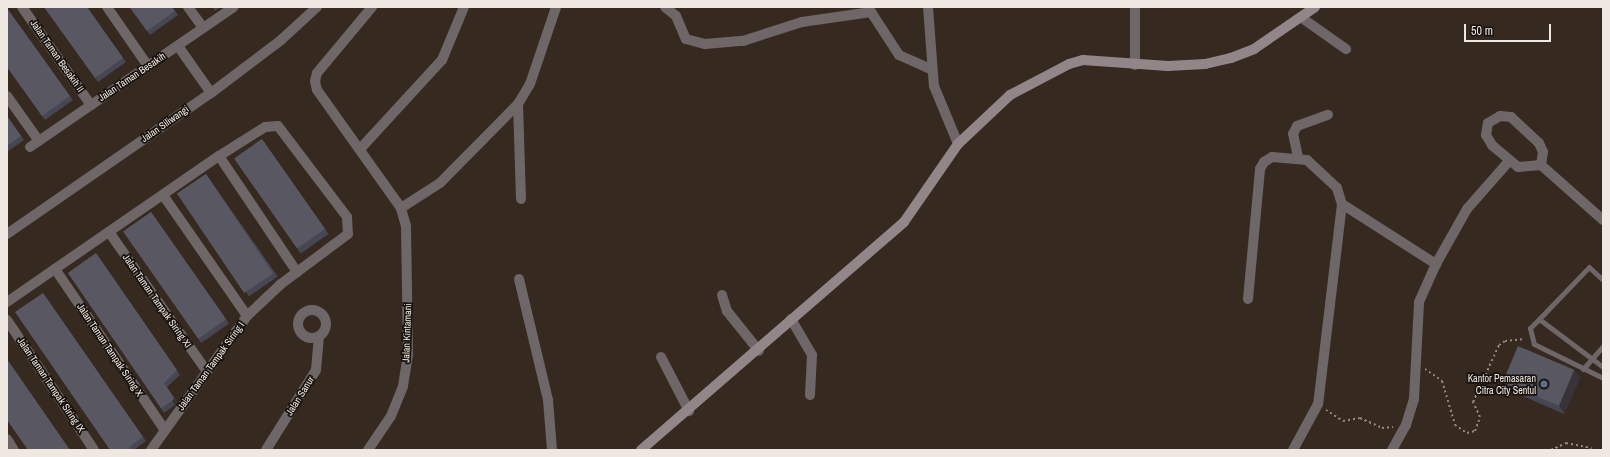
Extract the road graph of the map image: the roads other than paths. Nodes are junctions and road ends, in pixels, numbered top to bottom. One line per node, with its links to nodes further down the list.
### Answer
1 (22, 7): 23 (street, Jalan Taman Besakih II)
2 (107, 7): 18 (street)
3 (188, 7): 14 (street)
4 (234, 7): 14 (street, Jalan Taman Besakih)
5 (317, 7): 20 (street, Jalan Siliwangi)
6 (372, 7): 28 (street)
7 (464, 7): 28 (street)
8 (556, 7): 22 (street)
9 (665, 7): 19 (street)
10 (928, 7): 19 (street)
11 (1135, 7): 17 (street)
12 (1315, 7): 13 (street)
13 (1302, 18): 16 (street); 17 (street)
14 (203, 28): 15 (street, Jalan Taman Besakih)
15 (178, 46): 18 (street, Jalan Taman Besakih); 20 (street)
16 (1346, 49)
17 (1135, 65): 26 (street)
18 (148, 66): 23 (street, Jalan Taman Besakih)
19 (932, 70): 26 (street)
20 (211, 93): 39 (street, Jalan Siliwangi)
21 (7, 96): 25 (street)
22 (518, 104): 34 (street); 36 (street)
23 (91, 105): 25 (street, Jalan Taman Besakih)
24 (1328, 115): 30 (street)
25 (38, 141): 27 (street, Jalan Taman Besakih)
26 (958, 144): 49 (street)
27 (30, 147)
28 (361, 148): 36 (street)
29 (219, 156): 33 (street); 42 (street); 42 (street, Jalan Taman Tampak Siring I)
30 (1298, 157): 35 (street); 46 (street)
31 (1510, 160): 32 (street); 32 (street); 40 (street)
32 (1541, 165): 37 (street)
33 (163, 195): 38 (street); 48 (street)
34 (521, 199)
35 (1342, 204): 40 (street); 72 (street)
36 (401, 208): 69 (street, Jalan Kintamani)
37 (1603, 220)
38 (109, 232): 41 (street); 59 (street, Jalan Taman Tampak Siring XI)
39 (7, 234)
40 (1436, 264): 73 (street)
41 (54, 269): 47 (street); 63 (street, Jalan Taman Tampak Siring X)
42 (297, 272): 48 (street, Jalan Taman Tampak Siring I)
43 (519, 279): 70 (street)
44 (1603, 280): 50 (lane)
45 (722, 295): 54 (street)
46 (1248, 299)
47 (7, 302)
48 (247, 316): 59 (street, Jalan Taman Tampak Siring I)
49 (791, 319): 54 (street); 61 (street)
50 (1539, 319): 56 (lane); 58 (lane)
51 (7, 320): 66 (street, Jalan Taman Tampak Siring IX)
52 (319, 337): 68 (street, Jalan Sanur)
53 (1603, 346): 56 (lane)
54 (759, 351): 62 (street)
55 (660, 357): 62 (street)
56 (1590, 361): 57 (lane); 58 (lane)
57 (1603, 367)
58 (1583, 368): 60 (lane)
59 (206, 370): 63 (street, Jalan Taman Tampak Siring I)
60 (1603, 378)
61 (810, 396)
62 (689, 411): 71 (street)
63 (165, 430): 67 (street, Jalan Taman Tampak Siring I)
64 (7, 439): 65 (street)
65 (14, 450)
66 (94, 450)
67 (151, 450)
68 (266, 450)
69 (368, 450)
70 (552, 450)
71 (641, 450)
72 (1293, 450)
73 (1392, 450)

